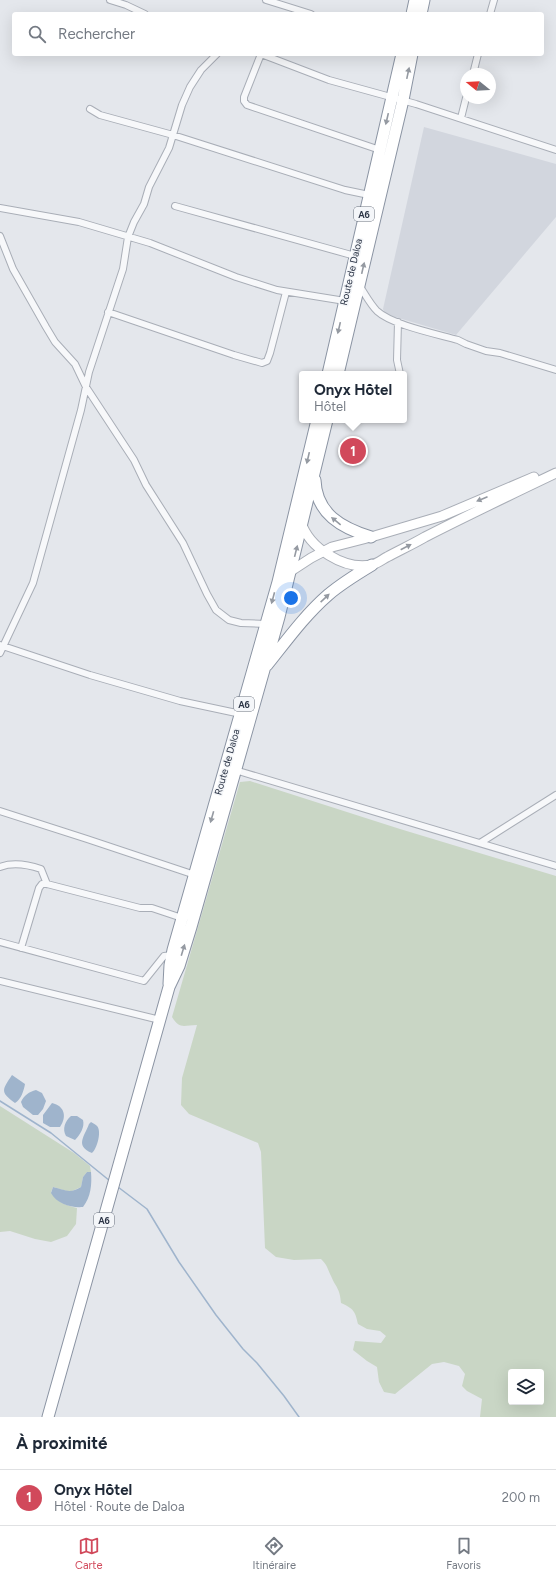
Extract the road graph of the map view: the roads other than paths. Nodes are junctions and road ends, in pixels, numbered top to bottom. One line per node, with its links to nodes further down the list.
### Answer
1 (110, 0): 6 (street)
2 (266, 0): 7 (street)
3 (415, 0): 8 (highway)
4 (424, 0): 9 (highway)
5 (494, 0): 10 (street)
6 (141, 12)
7 (305, 12)
8 (412, 12)
9 (421, 12)
10 (491, 12)
11 (215, 56): 22 (street)
12 (260, 56): 23 (street)
13 (266, 56): 18 (street)
14 (402, 56): 18 (highway, Route de Daloa / A6)
15 (411, 56): 18 (highway, Route de Daloa / A6, one-way to 15)
16 (478, 56): 17 (street)
17 (474, 68)
18 (397, 99): 21 (street); 23 (highway, Route de Daloa / A6, one-way to 23); 31 (highway, Route de Daloa / A6, one-way to 18)
19 (464, 104): 21 (street)
20 (90, 110): 22 (street)
21 (461, 118): 24 (street)
22 (173, 134): 25 (street); 29 (street)
23 (380, 150): 25 (highway, Route de Daloa / A6)
24 (556, 150)
25 (369, 195): 30 (highway, Route de Daloa / A6)
26 (175, 206): 30 (street)
27 (0, 208): 29 (street)
28 (0, 236): 40 (street)
29 (128, 237): 32 (street); 34 (street)
30 (355, 256): 33 (highway, Route de Daloa / A6)
31 (359, 286): 35 (street); 38 (highway, Route de Daloa / A6)
32 (286, 292): 33 (street); 34 (street)
33 (345, 301): 37 (highway, Route de Daloa / A6, one-way to 37)
34 (108, 312): 40 (street)
35 (398, 322): 36 (street); 39 (street)
36 (556, 370)
37 (329, 371)
38 (339, 371)
39 (399, 371)
40 (86, 387): 53 (street); 54 (street)
41 (316, 423): 46 (highway, Route de Daloa / A6, one-way to 46)
42 (326, 423): 44 (highway, A6)
43 (556, 467): 48 (main road, one-way to 48)
44 (315, 472): 47 (highway, A6); 48 (highway, one-way to 44)
45 (556, 473): 50 (main road, one-way to 45)
46 (297, 505): 47 (main road); 52 (highway, Route de Daloa / A6)
47 (302, 525): 49 (main road); 51 (highway, A6, one-way to 47)
48 (371, 537): 49 (main road)
49 (323, 551): 50 (main road); 51 (main road)
50 (372, 565): 56 (highway, one-way to 50)
51 (291, 571): 52 (main road); 56 (highway, A6)
52 (278, 582): 53 (highway, Route de Daloa / A6, one-way to 53)
53 (266, 624): 57 (highway, Route de Daloa / A6)
54 (1, 645): 55 (street); 57 (street)
55 (0, 653)
56 (263, 670): 58 (highway, A6)
57 (241, 714): 64 (highway, Route de Daloa / A6, one-way to 64)
58 (235, 770): 61 (street); 71 (highway, A6, one-way to 58)
59 (556, 795): 61 (street)
60 (0, 812): 64 (street)
61 (480, 843): 62 (street)
62 (556, 866)
63 (0, 867): 65 (street)
64 (195, 875): 66 (highway, Route de Daloa / A6)
65 (47, 884): 66 (street); 68 (street)
66 (182, 918): 69 (highway, Route de Daloa / A6)
67 (0, 942): 68 (street)
68 (21, 948): 69 (street)
69 (172, 955): 71 (highway, Route de Daloa / A6)
70 (0, 981): 72 (street)
71 (169, 987): 72 (highway, A6)
72 (160, 1020): 73 (highway, A6)
73 (48, 1417)

